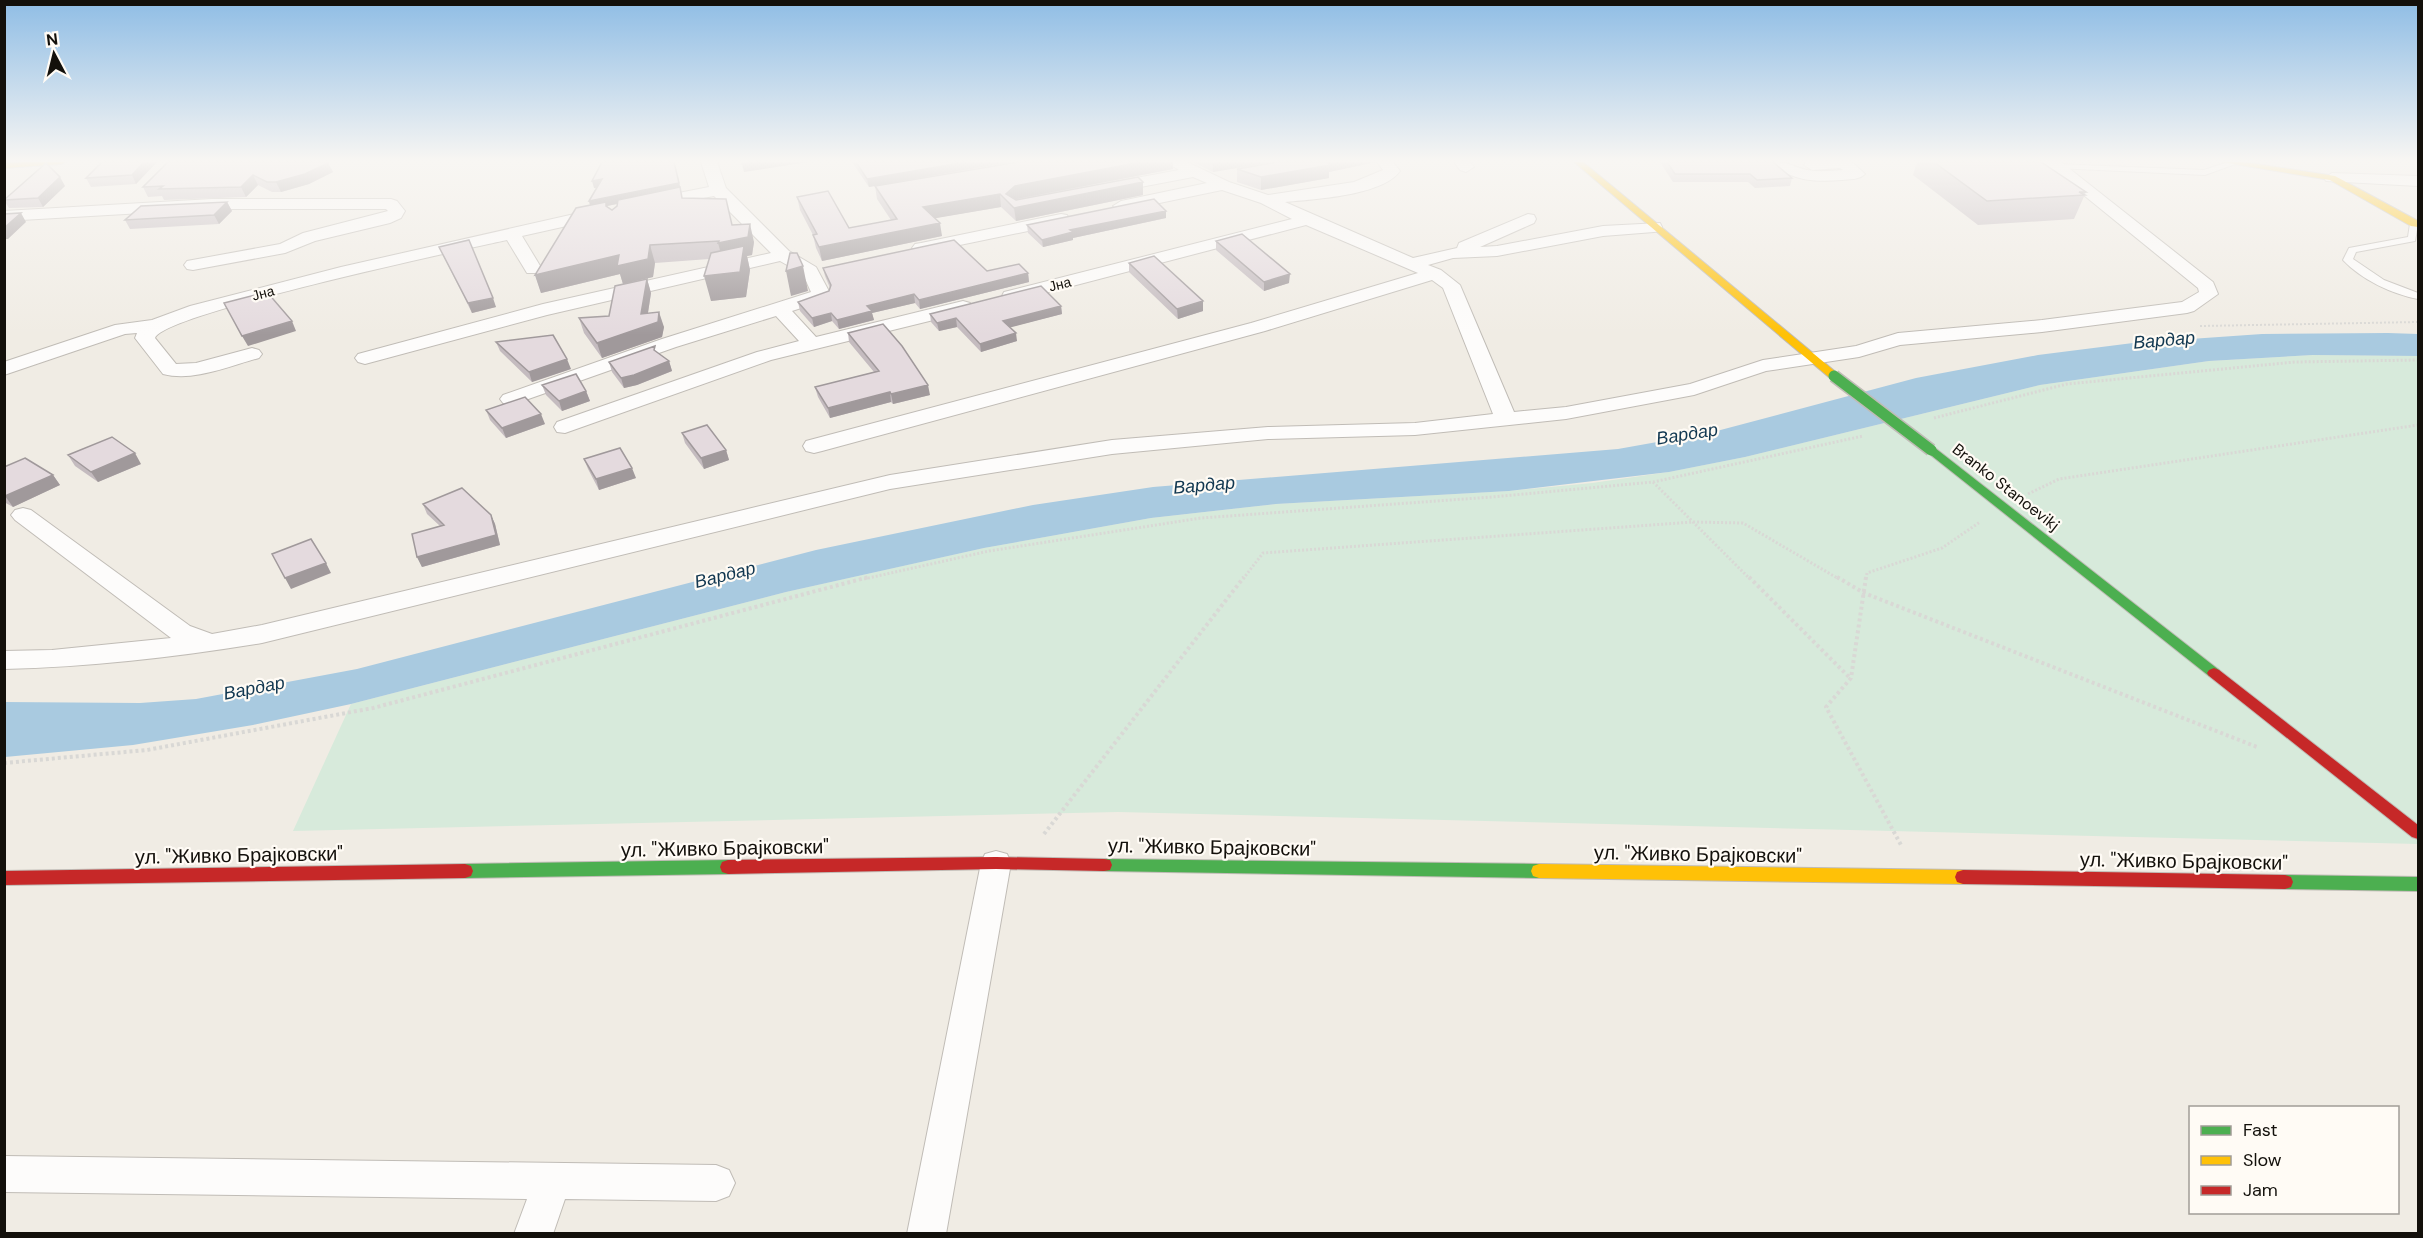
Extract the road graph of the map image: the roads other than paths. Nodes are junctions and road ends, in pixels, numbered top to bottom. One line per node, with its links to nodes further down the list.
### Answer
1 (381, 220): 17 (street)
2 (570, 220): 11 (street, Јна)
3 (748, 220): 15 (street)
4 (1056, 220): 13 (street)
5 (1307, 220): 16 (street); 25 (street, Јна)
6 (1526, 220): 14 (street)
7 (1646, 220): 10 (street, Branko Stanoevikj)
8 (2123, 220): 28 (street)
9 (2416, 224): 12 (lane)
10 (1654, 227): 14 (street); 28 (street, Branko Stanoevikj)
11 (511, 233): 19 (street); 24 (street, Јна)
12 (2415, 241): 22 (lane)
13 (902, 252)
14 (1453, 253): 16 (street)
15 (783, 255): 20 (street); 27 (street)
16 (1411, 264): 21 (street)
17 (193, 266)
18 (832, 266): 20 (street)
19 (533, 270)
20 (810, 271): 23 (street)
21 (1435, 274): 31 (street); 33 (street)
22 (2418, 296)
23 (780, 309): 25 (street); 30 (street)
24 (155, 325): 26 (street); 29 (street, Јна)
25 (812, 344): 32 (street, Јна)
26 (252, 354)
27 (365, 358)
28 (1811, 358): 31 (street); 37 (street, Branko Stanoevikj, bridge)
29 (4, 369)
30 (510, 399)
31 (1506, 419): 35 (street)
32 (565, 427)
33 (814, 446)
34 (23, 515): 35 (street)
35 (210, 643): 36 (street)
36 (4, 660)
37 (2418, 833)
38 (1008, 863): 39 (street, ул. "Живко Брајковски"); 40 (street, ул. "Живко Брајковски"); 45 (street)
39 (4, 878)
40 (2418, 884)
41 (4, 1174): 42 (street)
42 (553, 1181): 43 (street); 44 (street)
43 (716, 1184)
44 (532, 1233)
45 (926, 1233)

